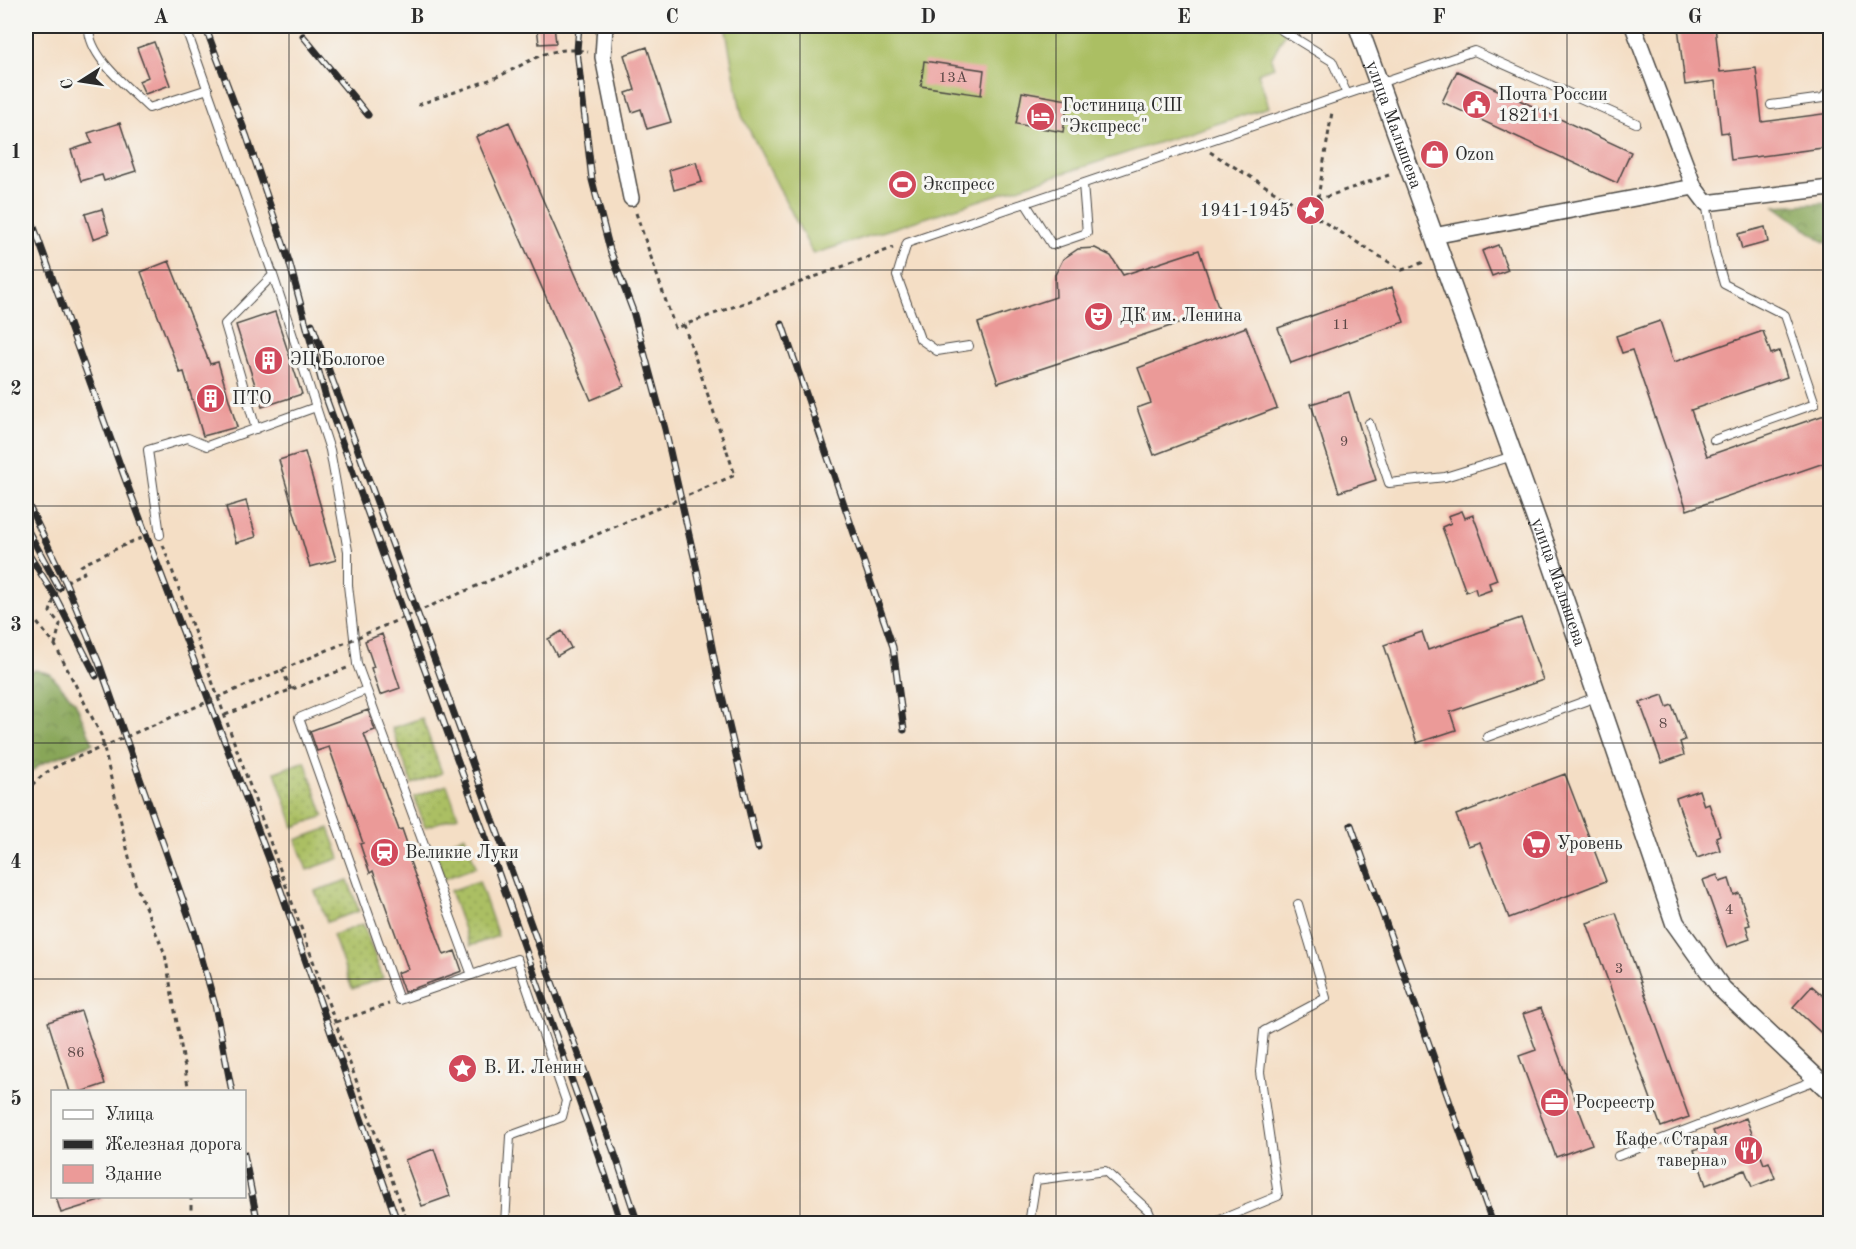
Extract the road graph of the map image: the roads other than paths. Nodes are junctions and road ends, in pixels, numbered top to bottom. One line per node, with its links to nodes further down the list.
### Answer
1 (89, 26): 8 (lane)
2 (185, 26): 8 (lane)
3 (605, 26): 16 (street)
4 (1275, 26): 10 (lane)
5 (1358, 26): 7 (street, улица Малышева)
6 (1633, 26): 14 (street)
7 (1378, 84): 10 (lane); 12 (lane); 19 (street, улица Малышева)
8 (208, 89): 20 (lane)
9 (1830, 89): 11 (lane)
10 (1347, 94): 13 (lane)
11 (1771, 105)
12 (1636, 123)
13 (1083, 184): 18 (lane); 18 (lane)
14 (1694, 187): 17 (street); 19 (street)
15 (1830, 188): 17 (street)
16 (631, 198)
17 (1706, 203): 25 (lane)
18 (1026, 204): 21 (lane)
19 (1433, 236): 26 (street, улица Малышева)
20 (273, 275): 22 (lane); 24 (lane)
21 (969, 346)
22 (316, 407): 24 (lane); 28 (lane)
23 (1369, 423): 26 (lane)
24 (256, 429): 27 (lane)
25 (1714, 440)
26 (1513, 456): 29 (street, улица Малышева)
27 (160, 535)
28 (366, 690): 32 (lane); 32 (lane)
29 (1598, 696): 30 (lane); 33 (street, улица Малышева)
30 (1487, 737)
31 (1298, 904): 38 (lane)
32 (472, 975): 35 (lane)
33 (1824, 1085): 34 (lane)
34 (1618, 1156)
35 (505, 1224)
36 (1029, 1224): 37 (lane)
37 (1154, 1224)
38 (1210, 1224)

